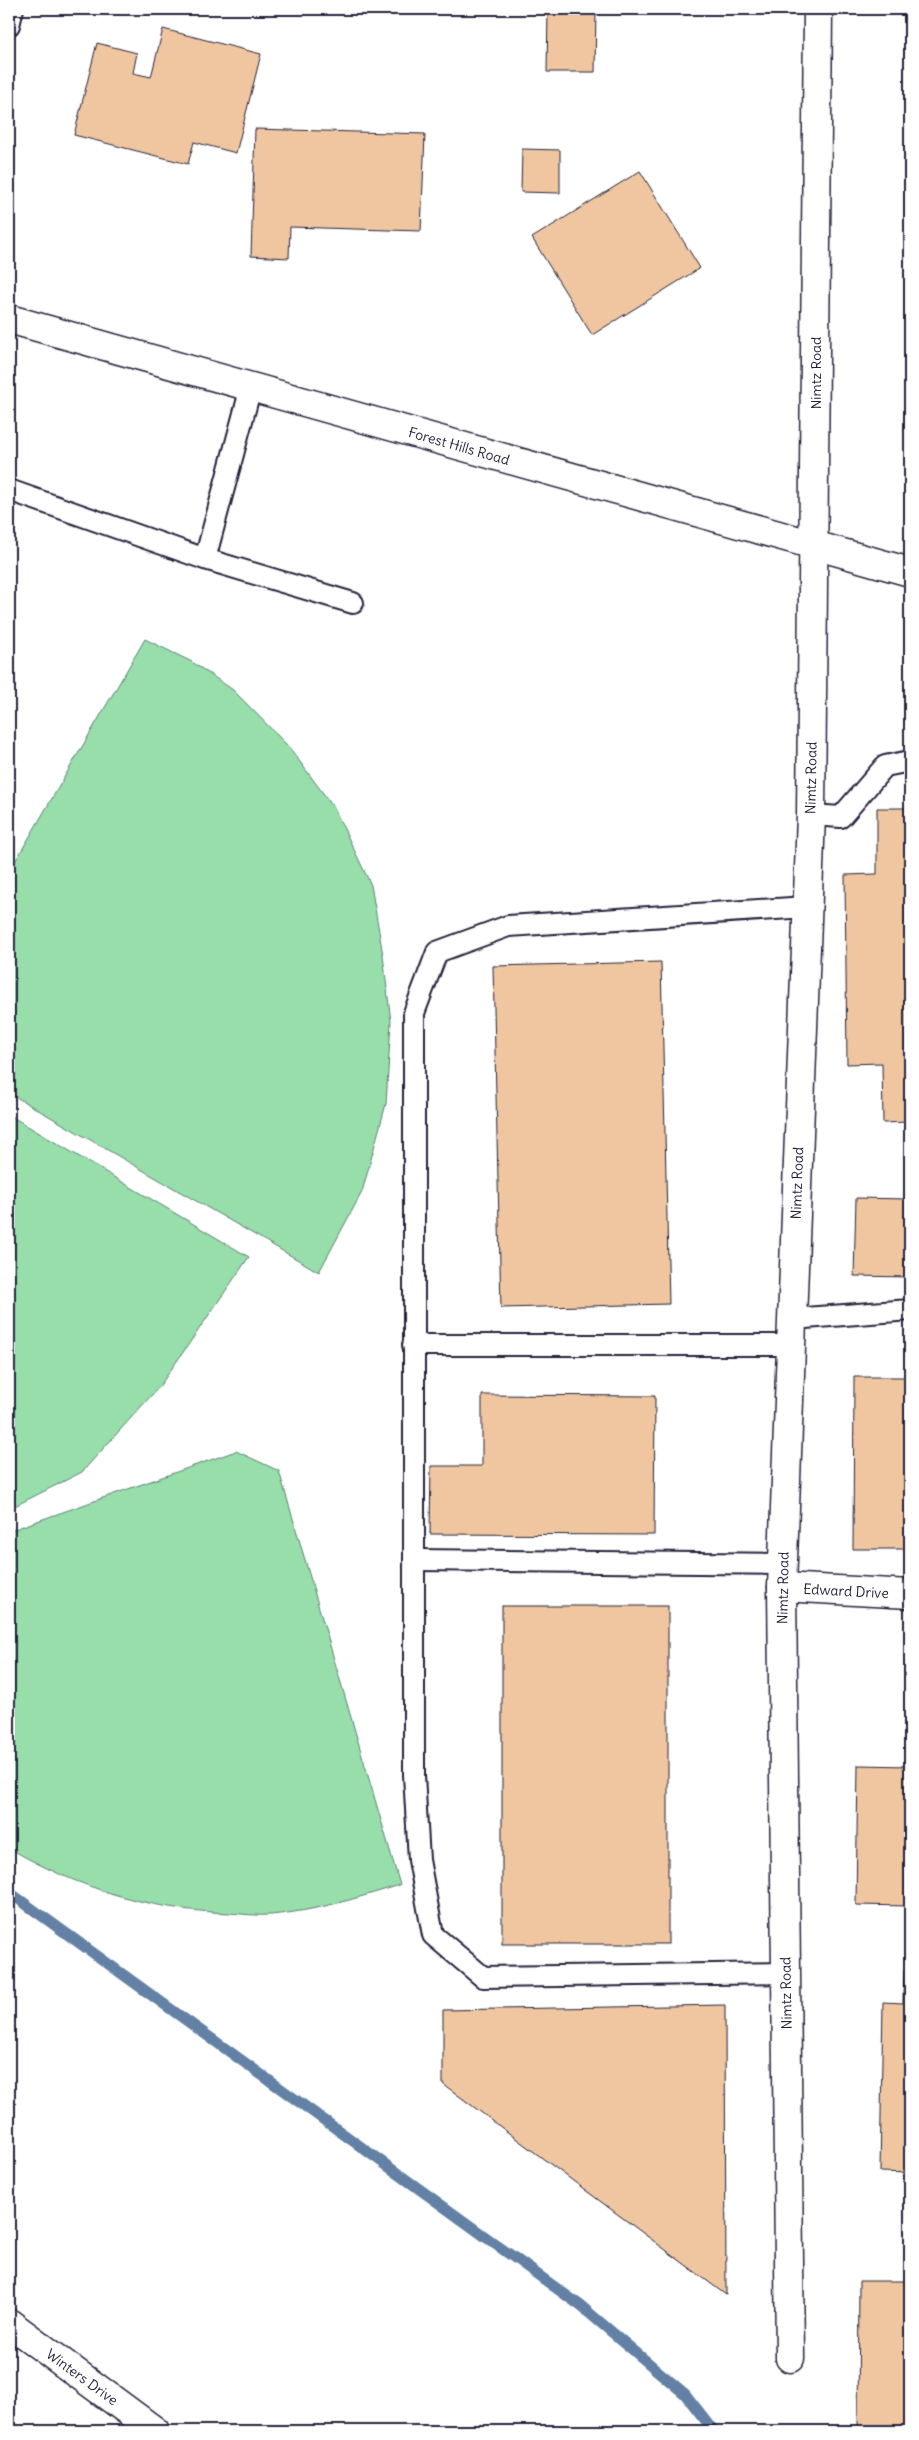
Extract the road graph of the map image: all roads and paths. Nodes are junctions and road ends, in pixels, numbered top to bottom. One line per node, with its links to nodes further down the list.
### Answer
1 (13, 9): 3 (lane)
2 (818, 9): 7 (street, Nimtz Road)
3 (9, 25)
4 (9, 318): 5 (street, Forest Hills Road)
5 (251, 387): 7 (street, Forest Hills Road); 8 (lane)
6 (10, 497): 8 (lane)
7 (814, 546): 9 (street, Forest Hills Road); 12 (street, Nimtz Road)
8 (205, 559): 10 (lane)
9 (910, 572)
10 (353, 603)
11 (910, 761): 12 (lane)
12 (811, 815): 13 (street, Nimtz Road)
13 (808, 907): 15 (street, Nimtz Road); 16 (lane)
14 (910, 1310): 15 (lane)
15 (791, 1332): 16 (lane); 18 (street, Nimtz Road)
16 (413, 1345): 17 (lane)
17 (414, 1560): 18 (lane); 20 (lane)
18 (783, 1575): 19 (street, Edward Drive); 20 (street, Nimtz Road)
19 (910, 1594)
20 (786, 1973): 22 (street, Nimtz Road)
21 (9, 2323): 23 (street, Winters Drive)
22 (790, 2358)
23 (155, 2431)

